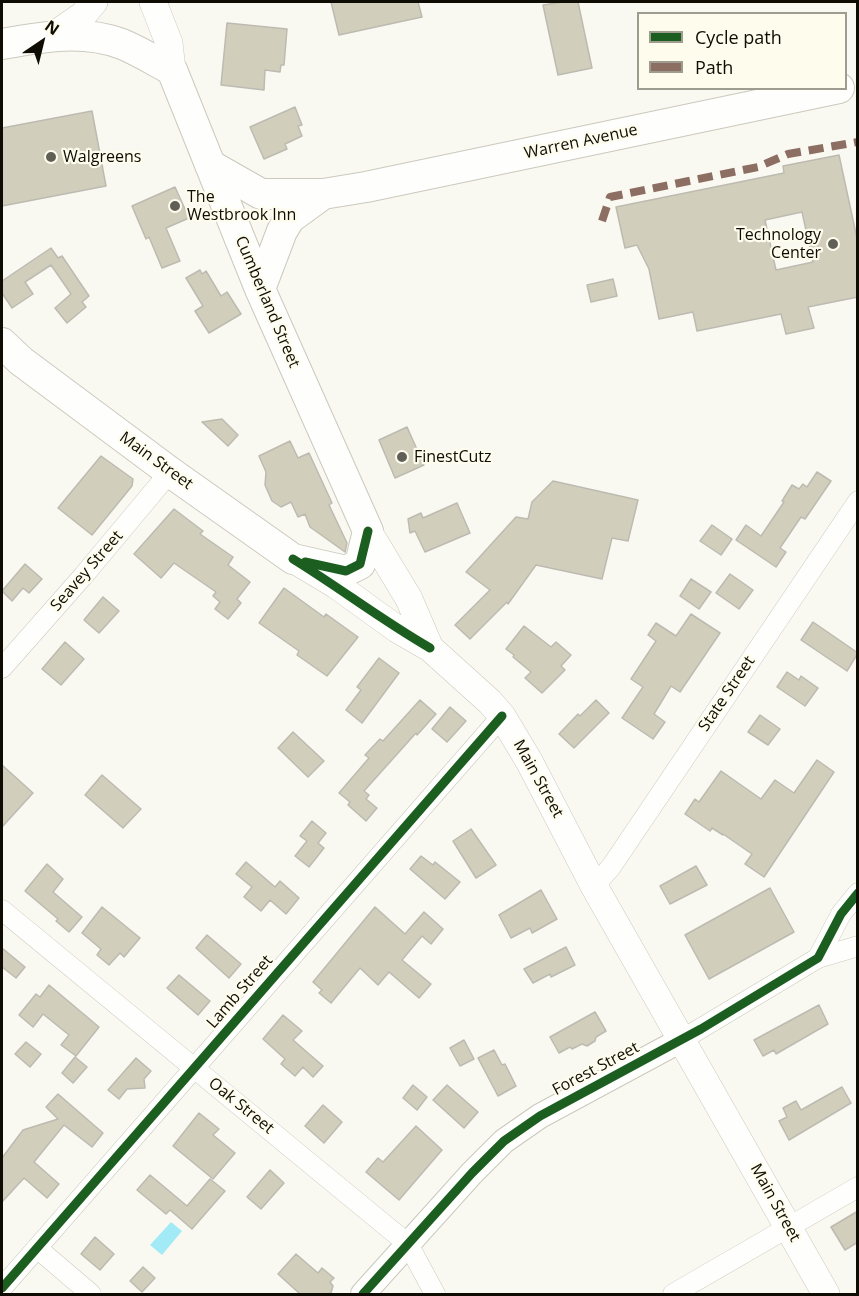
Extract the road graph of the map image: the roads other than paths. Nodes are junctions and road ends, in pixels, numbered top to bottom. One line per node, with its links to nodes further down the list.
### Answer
1 (94, 2): 3 (main road)
2 (153, 2): 5 (main road, Cumberland Street)
3 (54, 35): 4 (main road); 5 (main road)
4 (2, 44)
5 (172, 70): 7 (main road, Cumberland Street)
6 (829, 90): 8 (main road, Warren Avenue)
7 (210, 165): 8 (main road, Warren Avenue); 9 (main road, Cumberland Street)
8 (323, 194): 9 (main road, Warren Avenue)
9 (260, 289): 13 (main road, Cumberland Street)
10 (2, 343): 11 (main road, Main Street)
11 (170, 472): 14 (main road, Main Street); 16 (street, Seavey Street)
12 (858, 501): 18 (street, State Street)
13 (368, 531): 14 (main road); 15 (main road, Cumberland Street)
14 (293, 559): 15 (main road, Main Street)
15 (430, 648): 17 (main road, Main Street)
16 (2, 668)
17 (502, 717): 18 (main road, Main Street); 24 (street, Lamb Street)
18 (594, 886): 23 (main road, Main Street)
19 (858, 893): 22 (street)
20 (2, 910): 24 (street, Oak Street)
21 (858, 945): 22 (street, Forest Street)
22 (818, 958): 23 (street, Forest Street)
23 (683, 1039): 26 (main road, Main Street); 27 (street, Forest Street)
24 (194, 1068): 27 (street, Oak Street); 28 (street, Lamb Street)
25 (858, 1187): 26 (street)
26 (789, 1228): 33 (street); 34 (main road, Main Street)
27 (408, 1244): 31 (street, Forest Street); 32 (street, Oak Street)
28 (37, 1248): 29 (street, Lamb Street); 30 (street)
29 (2, 1288)
30 (91, 1294)
31 (363, 1294)
32 (435, 1294)
33 (673, 1294)
34 (826, 1294)

